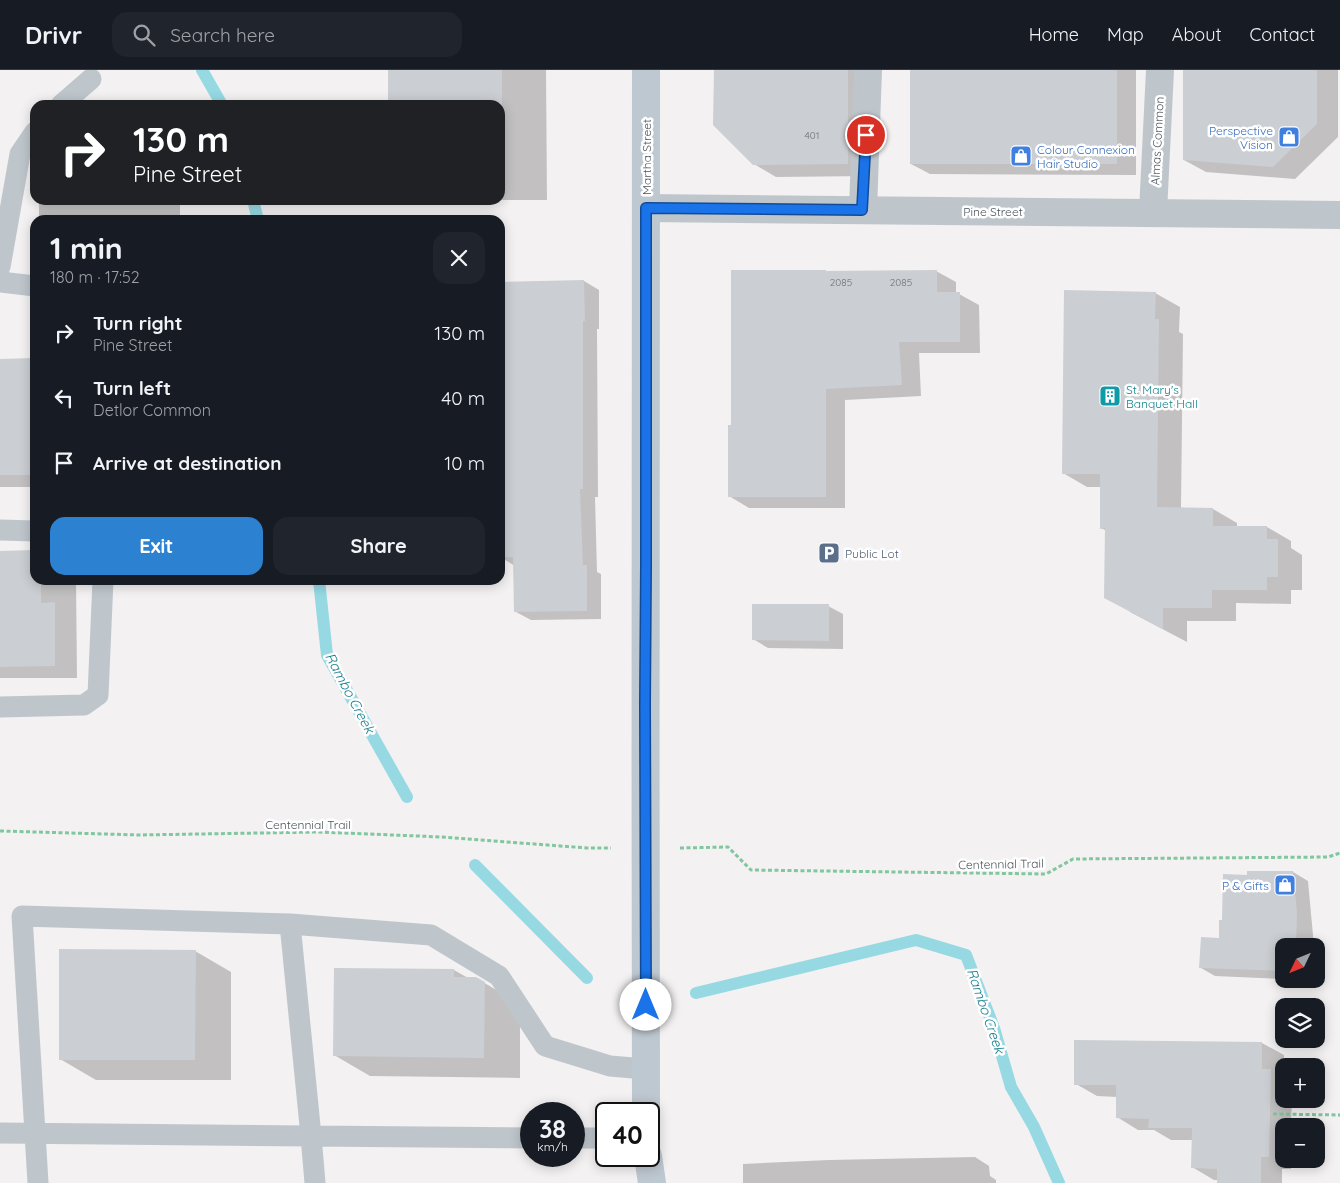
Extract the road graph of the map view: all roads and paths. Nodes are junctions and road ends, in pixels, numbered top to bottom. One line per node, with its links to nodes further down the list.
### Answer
1 (646, 70): 7 (street, Martha Street)
2 (868, 70): 8 (street)
3 (1160, 70): 9 (street, Almas Common)
4 (91, 79): 5 (lane)
5 (67, 100)
6 (30, 139): 11 (lane)
7 (646, 208): 8 (street, Pine Street); 23 (street, Martha Street)
8 (862, 210): 9 (street, Pine Street)
9 (1153, 212): 10 (street, Pine Street)
10 (1340, 215)
11 (0, 267)
12 (0, 282): 13 (lane)
13 (30, 285)
14 (0, 530): 15 (lane)
15 (30, 530)
16 (103, 585): 17 (lane)
17 (0, 707)
18 (0, 831): 19 (path, Centennial Trail)
19 (615, 848)
20 (676, 848): 21 (path, Centennial Trail)
21 (1340, 853)
22 (290, 924): 23 (lane); 28 (lane); 29 (lane)
23 (646, 1069): 24 (street, Martha Street)
24 (646, 1102)
25 (1273, 1114): 26 (path)
26 (1340, 1115)
27 (0, 1133): 28 (lane)
28 (35, 1133): 29 (lane); 33 (lane)
29 (311, 1136): 30 (lane); 34 (lane)
30 (520, 1138)
31 (643, 1167): 35 (street)
32 (650, 1167): 36 (street)
33 (38, 1183)
34 (315, 1183)
35 (641, 1183)
36 (652, 1183)

